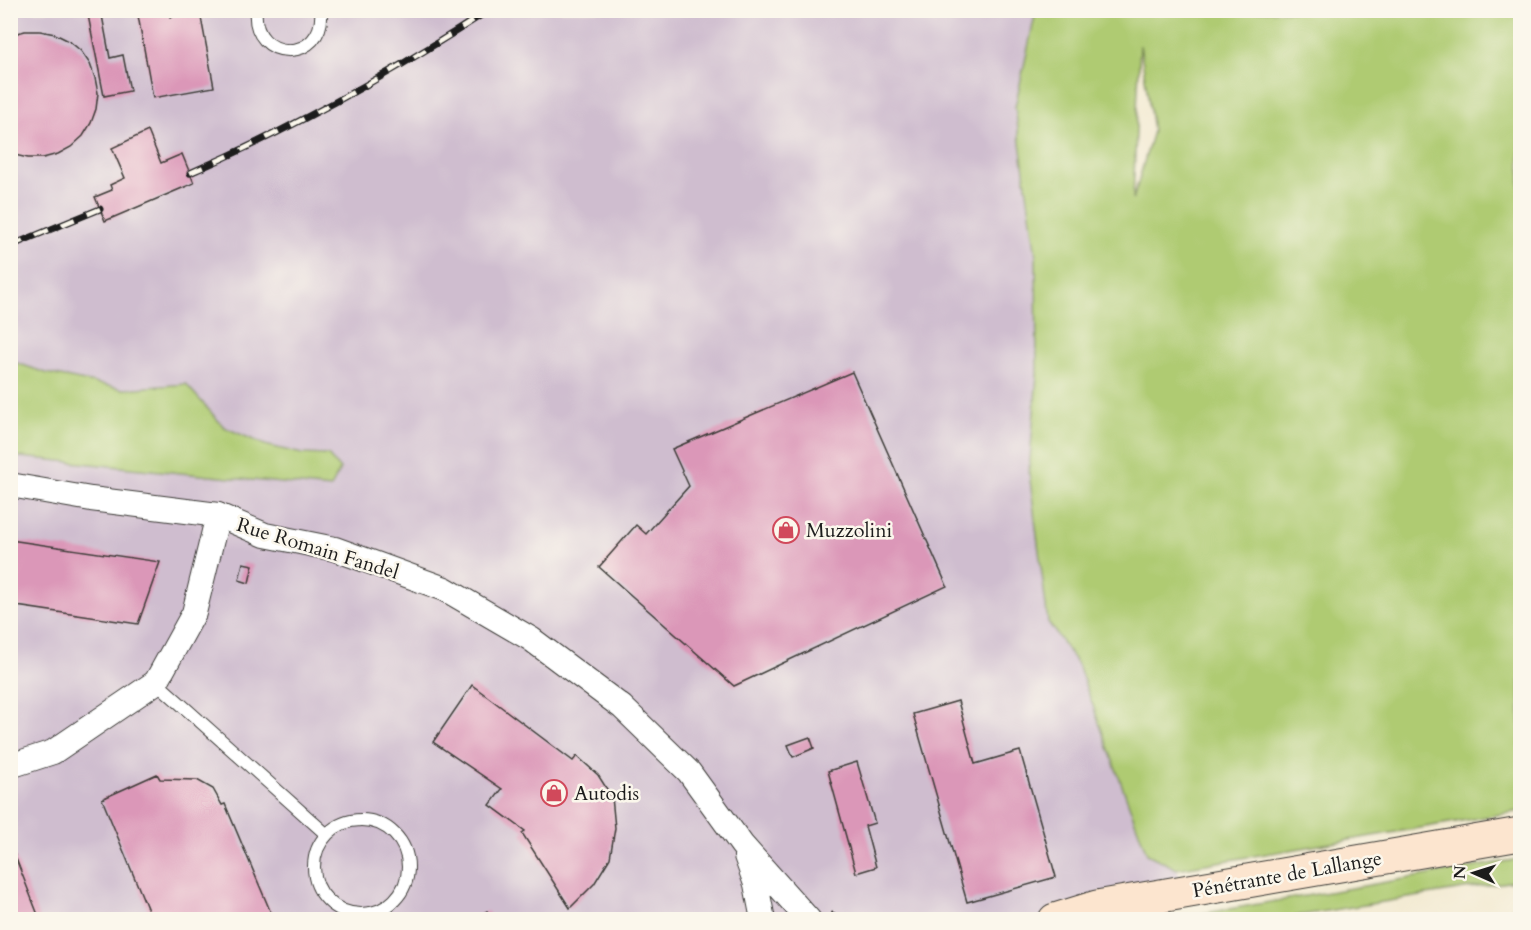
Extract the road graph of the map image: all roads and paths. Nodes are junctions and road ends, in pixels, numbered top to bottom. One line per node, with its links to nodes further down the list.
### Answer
1 (256, 10): 2 (lane)
2 (321, 10)
3 (10, 485): 4 (street, Rue Romain Fandel)
4 (218, 515): 5 (street); 9 (street, Rue Romain Fandel)
5 (156, 682): 6 (street); 7 (lane)
6 (10, 766)
7 (326, 834): 7 (lane)
8 (1521, 834): 13 (main road, Pénétrante de Lallange)
9 (742, 845): 10 (street, Rue Romain Fandel); 11 (street, Rue Romain Fandel)
10 (819, 915): 12 (path)
11 (763, 920)
12 (844, 920)
13 (1055, 920)

